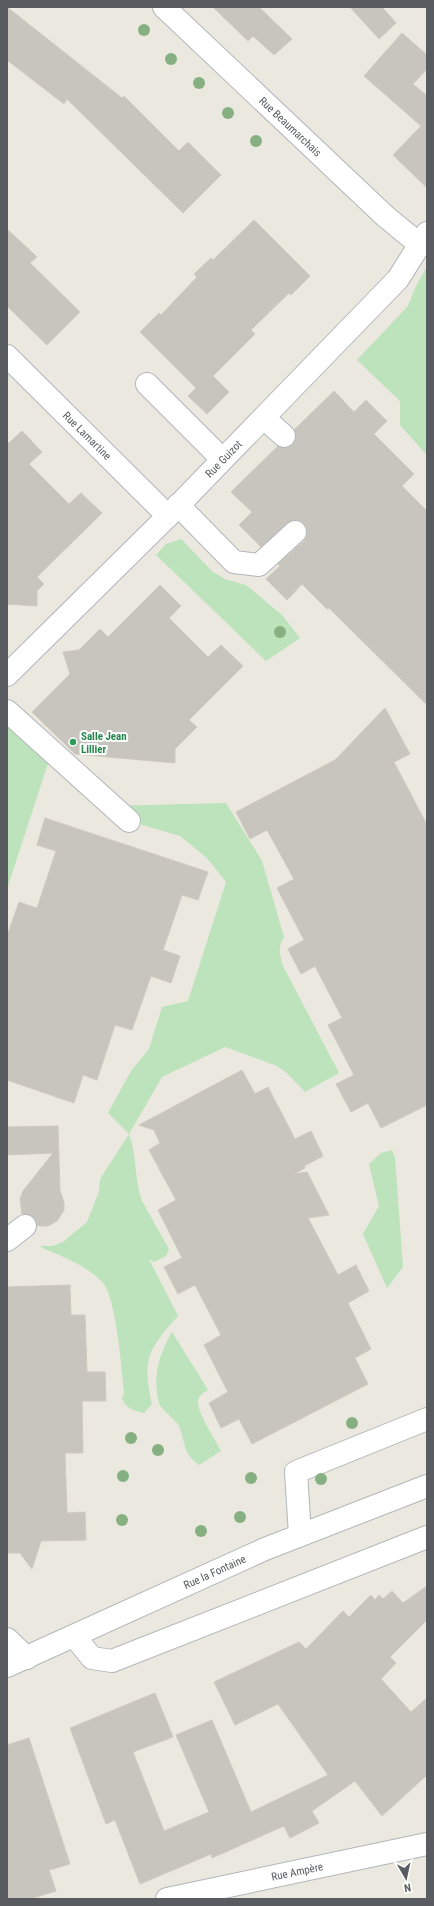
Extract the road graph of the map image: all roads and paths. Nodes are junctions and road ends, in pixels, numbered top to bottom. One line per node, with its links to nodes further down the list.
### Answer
1 (164, 7): 2 (street, Rue Beaumarchais)
2 (423, 239): 5 (street, Rue Guizot)
3 (7, 356): 8 (street, Rue Lamartine)
4 (147, 384): 7 (street)
5 (264, 418): 6 (street); 7 (street, Rue Guizot)
6 (284, 436)
7 (222, 460): 8 (street, Rue Guizot)
8 (173, 510): 9 (street, Rue Lamartine); 10 (street, Rue Guizot)
9 (295, 532)
10 (7, 675)
11 (7, 711): 12 (street)
12 (129, 821)
13 (25, 1226): 14 (street)
14 (7, 1240)
15 (427, 1419): 17 (street)
16 (427, 1486): 17 (street, Rue la Fontaine)
17 (300, 1535): 19 (street, Rue la Fontaine)
18 (427, 1537): 19 (street)
19 (75, 1637): 21 (street, Rue la Fontaine)
20 (7, 1639): 21 (street)
21 (17, 1662)
22 (427, 1844): 23 (street, Rue Ampère)
23 (167, 1899)

